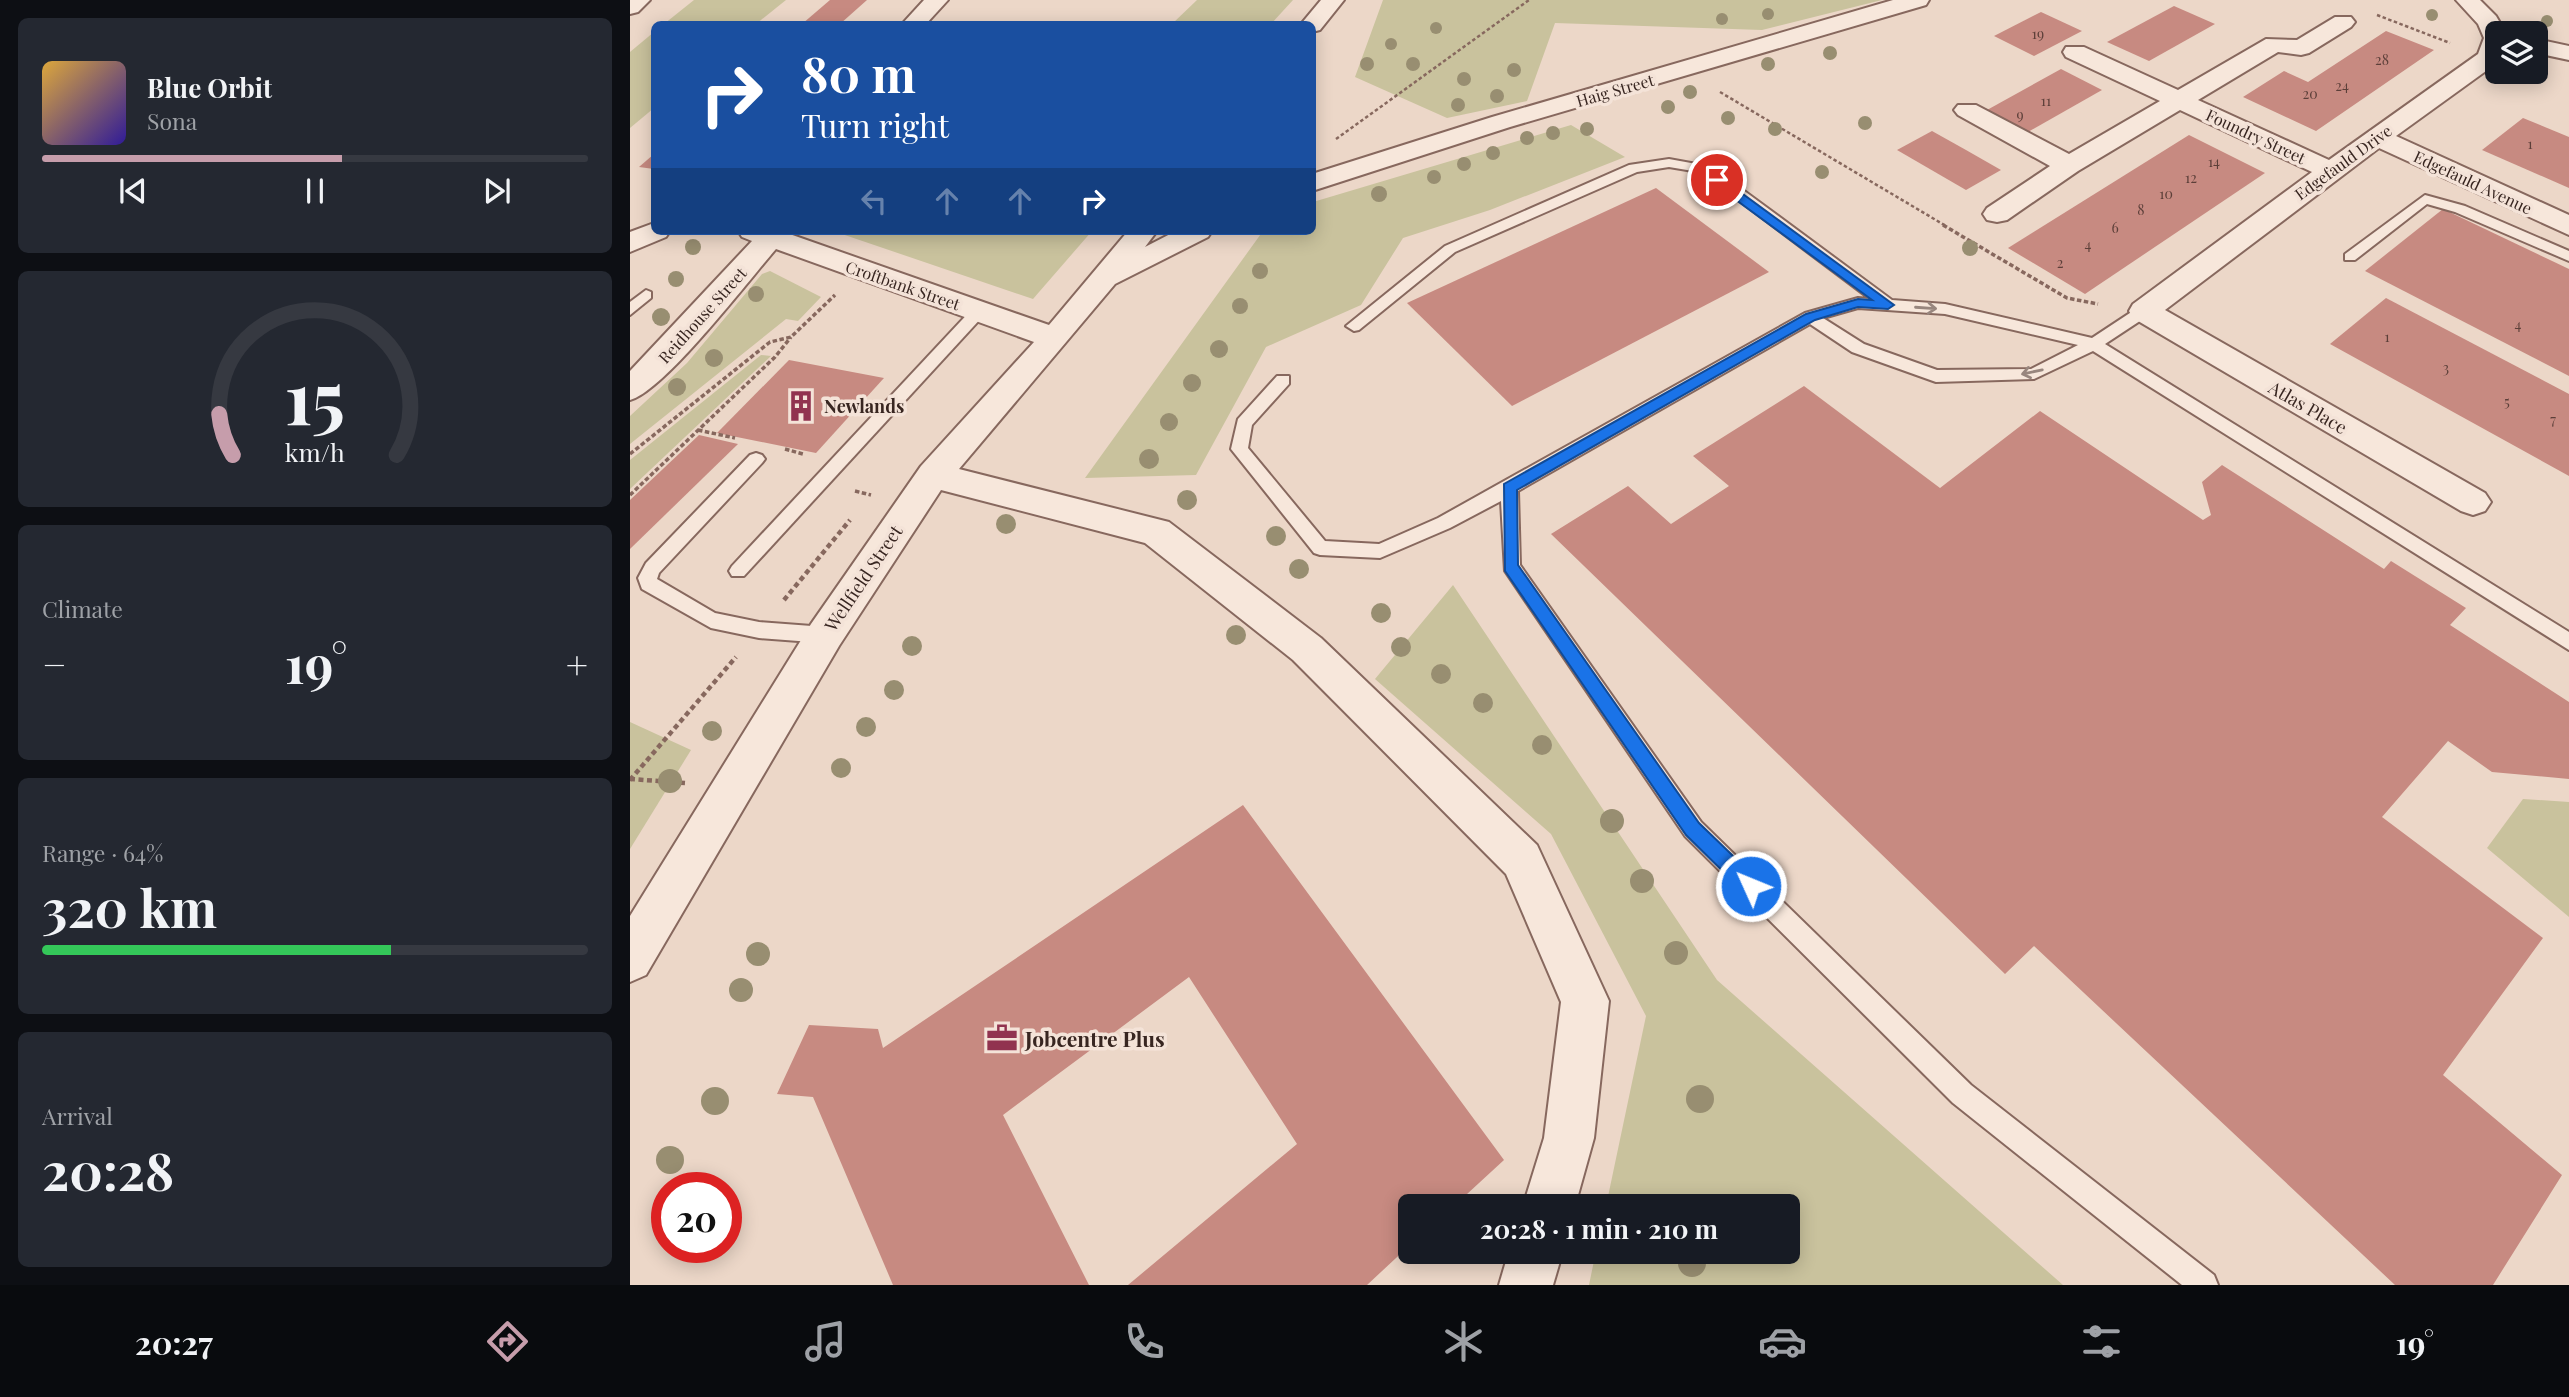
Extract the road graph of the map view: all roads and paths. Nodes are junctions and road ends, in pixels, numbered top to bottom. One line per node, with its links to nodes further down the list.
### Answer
1 (639, 0): 7 (street)
2 (937, 0): 9 (street)
3 (1333, 0): 10 (street)
4 (1529, 0): 22 (path)
5 (1918, 0): 18 (street, Haig Street)
6 (2466, 0): 11 (street)
7 (630, 7)
8 (2375, 15): 13 (path)
9 (916, 21)
10 (1315, 21)
11 (2488, 21)
12 (2343, 22): 19 (street, Foundry Street)
13 (2485, 43)
14 (2548, 49): 17 (street)
15 (2076, 52): 19 (street, Foundry Street)
16 (2485, 52): 21 (street, Edgefauld Drive)
17 (2569, 53)
18 (1684, 70): 25 (street, Haig Street); 44 (path)
19 (2182, 101): 23 (street, Foundry Street); 24 (street, Foundry Street)
20 (1967, 110): 23 (street)
21 (2377, 137): 24 (street, Edgefauld Drive); 26 (street, Edgefauld Avenue)
22 (1334, 141)
23 (2069, 165): 27 (street, Foundry Street)
24 (2331, 171): 44 (street, Edgefauld Drive)
25 (1316, 182)
26 (2539, 212): 28 (street, Edgefauld Avenue); 29 (lane)
27 (1997, 214)
28 (2569, 226)
29 (2516, 231): 36 (lane); 37 (lane)
30 (651, 233): 35 (street)
31 (761, 235): 51 (street, Reidhouse Street)
32 (765, 235): 38 (street, Croftbank Street)
33 (1140, 235): 39 (street, Wellfield Street)
34 (1190, 235): 39 (street)
35 (630, 243)
36 (2569, 256)
37 (2350, 257)
38 (862, 270): 43 (street, Croftbank Street); 47 (path)
39 (1100, 282): 48 (street, Wellfield Street)
40 (646, 295): 42 (lane)
41 (1888, 305): 45 (lane); 46 (lane); 49 (lane, one-way to 49)
42 (630, 310)
43 (979, 311): 48 (street, Croftbank Street); 58 (lane)
44 (2144, 311): 49 (lane); 57 (street, Atlas Place)
45 (1811, 317): 49 (lane, one-way to 45); 55 (lane)
46 (1354, 326)
47 (791, 337): 52 (path); 56 (path)
48 (1055, 338): 54 (street, Wellfield Street)
49 (2094, 344): 60 (lane)
50 (1283, 380): 55 (lane)
51 (630, 389)
52 (630, 454)
53 (756, 459): 59 (lane)
54 (933, 475): 59 (street, Wellfield Street); 62 (street)
55 (1509, 488): 65 (lane)
56 (630, 495)
57 (2473, 502)
58 (738, 571)
59 (825, 635): 61 (street, Wellfield Street)
60 (2569, 642)
61 (630, 959)
62 (1553, 1194)
63 (1532, 1264): 64 (street)
64 (1526, 1285)
65 (2204, 1285)

